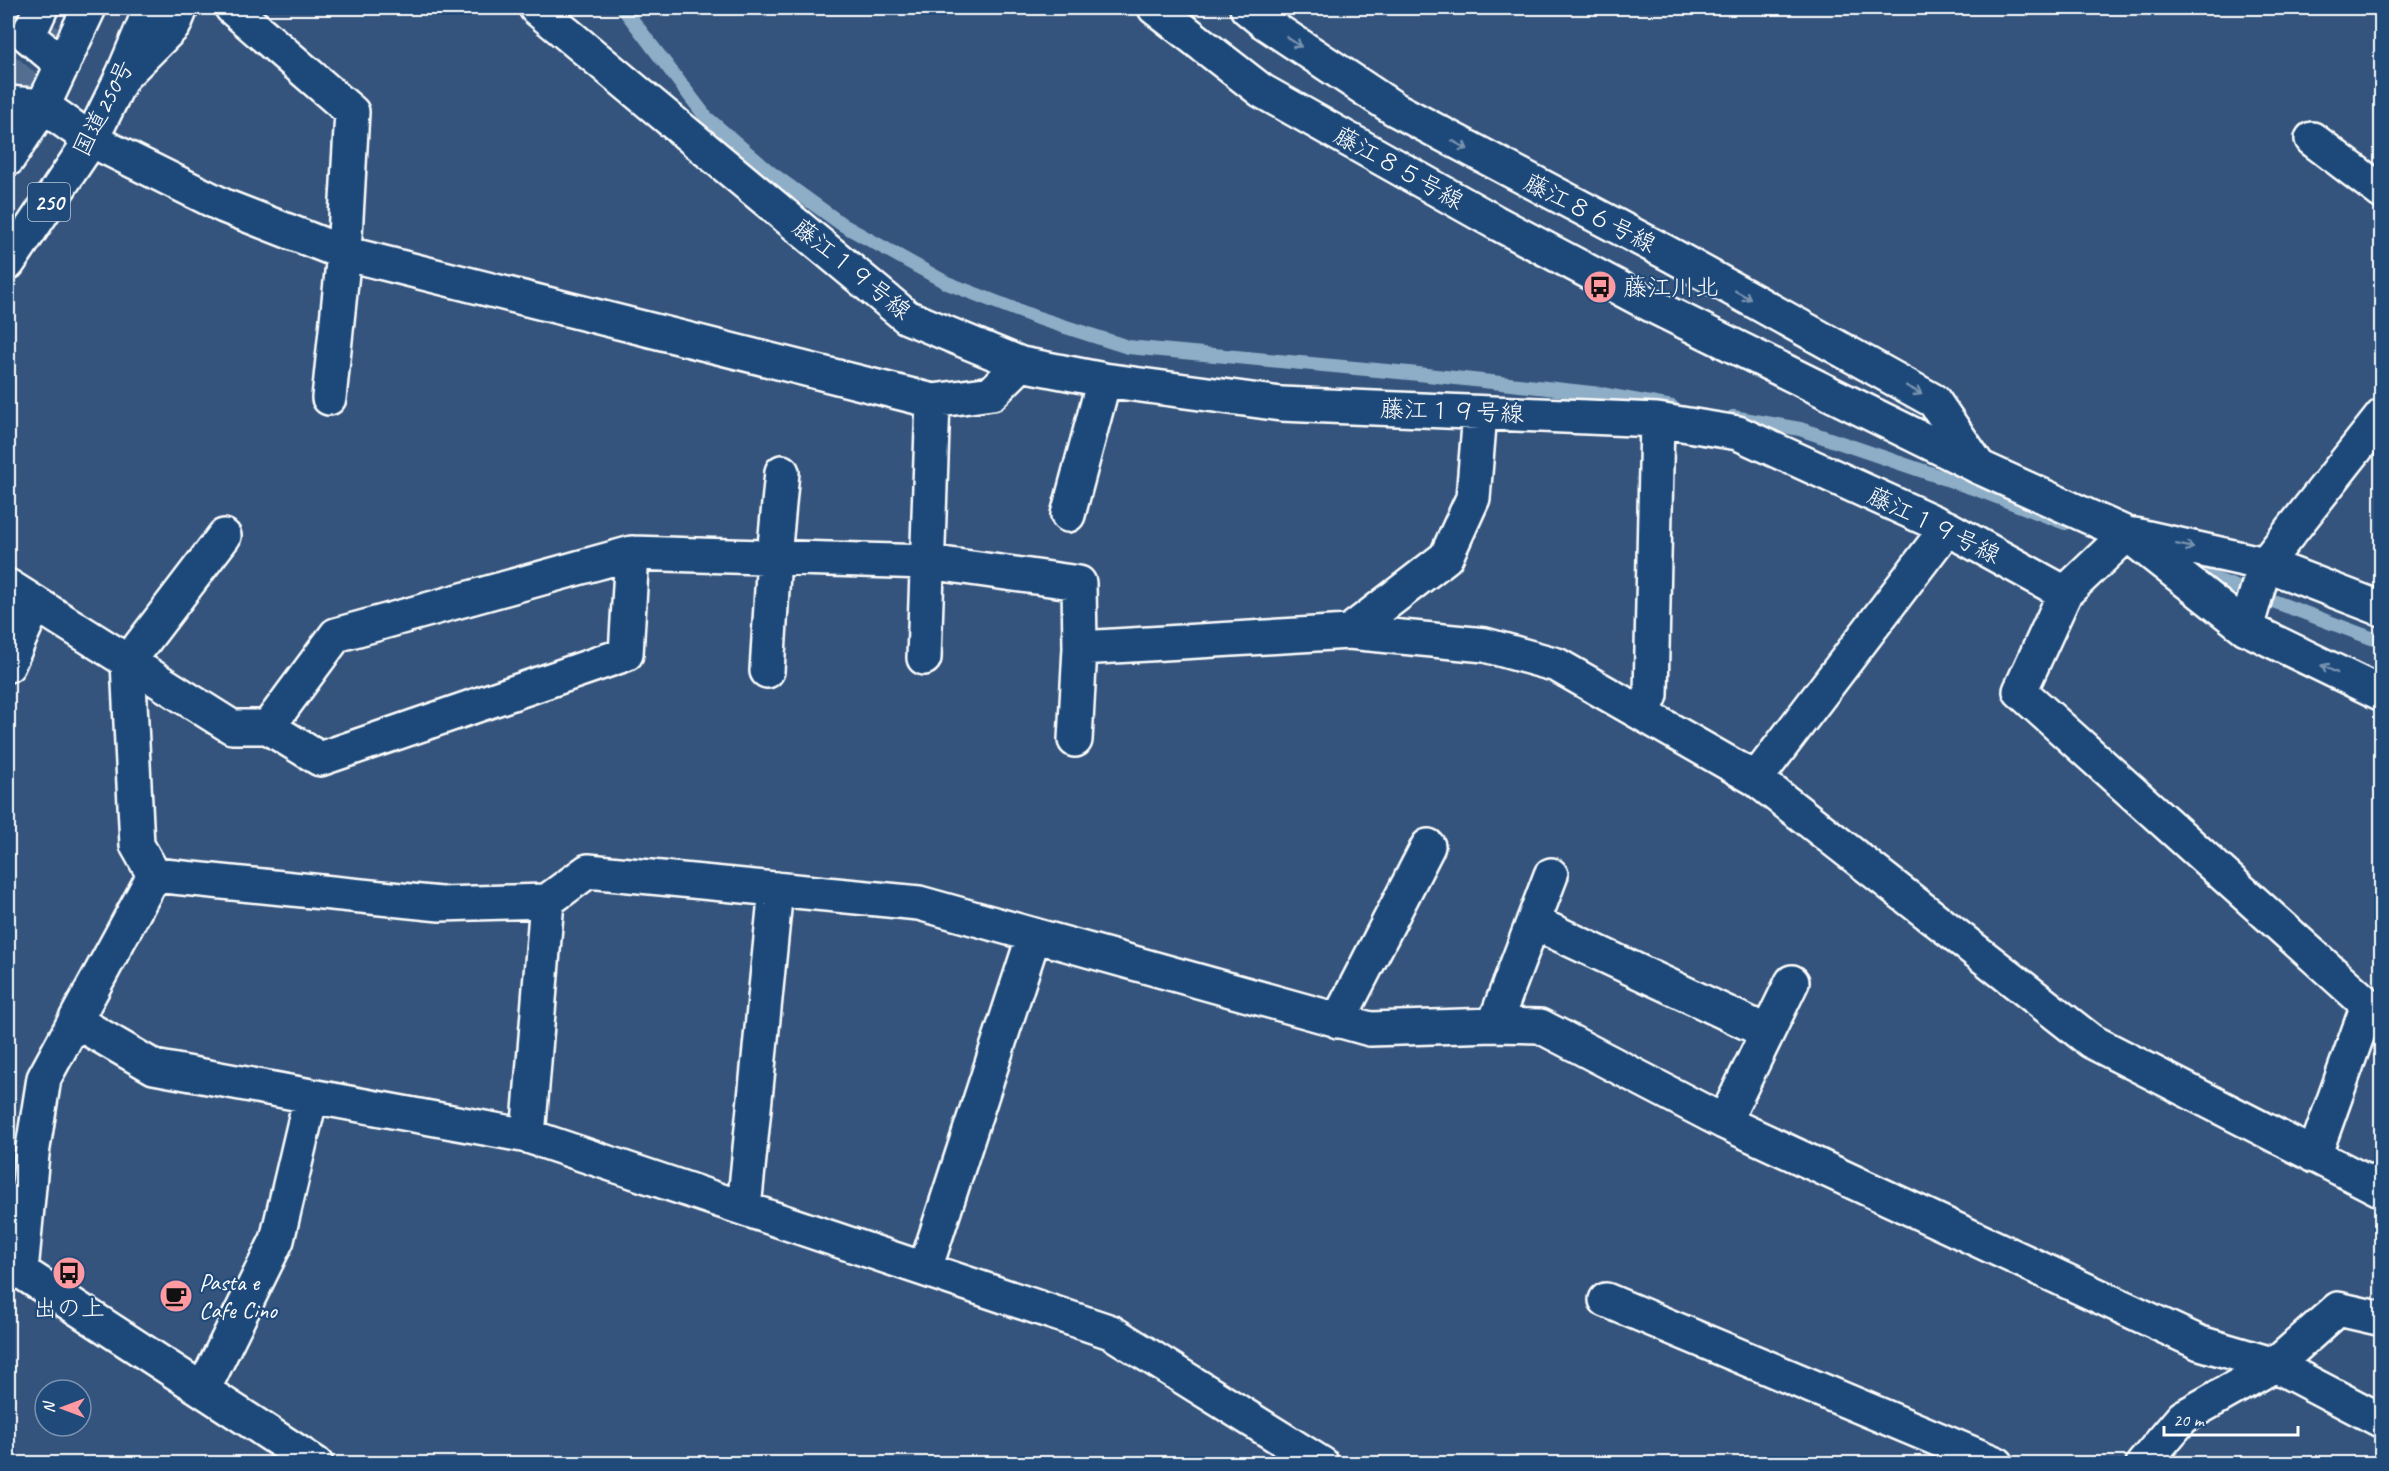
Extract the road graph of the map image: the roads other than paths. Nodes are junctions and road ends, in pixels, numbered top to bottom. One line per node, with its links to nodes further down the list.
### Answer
1 (41, 8): 9 (main road)
2 (89, 8): 9 (main road, 250)
3 (151, 8): 10 (main road, 国道250号 / 250)
4 (182, 8): 10 (main road)
5 (232, 8): 17 (main road)
6 (536, 8): 19 (main road, 藤江１９号線)
7 (1155, 8): 26 (main road, 藤江８５号線)
8 (1247, 8): 26 (main road, 藤江８６号線, one-way to 26)
9 (63, 65): 12 (main road, 250)
10 (122, 77): 14 (main road, 国道250号 / 250)
11 (8, 103): 12 (main road)
12 (43, 106): 14 (main road); 15 (main road, 250)
13 (2312, 139): 16 (main road)
14 (91, 140): 17 (main road); 18 (main road, 国道250号 / 250)
15 (8, 159)
16 (2382, 192)
17 (344, 253): 21 (main road); 22 (main road)
18 (8, 263)
19 (1020, 364): 20 (main road, 藤江１９号線); 22 (main road)
20 (1104, 380): 23 (main road, 藤江１９号線); 28 (main road)
21 (329, 398)
22 (933, 401): 34 (main road)
23 (1479, 413): 25 (main road, 藤江１９号線); 41 (main road)
24 (2382, 416): 35 (main road)
25 (1657, 420): 29 (main road, 藤江１９号線); 48 (main road)
26 (1979, 467): 30 (main road, 藤江８５号線)
27 (782, 471): 33 (main road)
28 (1068, 515)
29 (1947, 528): 37 (main road, 藤江１９号線); 51 (main road)
30 (2127, 534): 35 (main road, one-way to 35); 37 (main road); 40 (main road)
31 (224, 536): 44 (main road)
32 (632, 553): 33 (main road); 49 (main road); 49 (main road)
33 (774, 558): 34 (main road); 46 (main road)
34 (927, 562): 42 (main road); 43 (main road)
35 (2265, 564): 39 (main road); 40 (main road)
36 (8, 586): 38 (main road)
37 (2065, 593): 67 (main road)
38 (35, 604): 44 (main road); 45 (main road)
39 (2382, 609)
40 (2246, 628): 47 (main road, one-way to 40)
41 (1349, 632): 42 (main road); 48 (main road)
42 (1080, 648): 50 (main road)
43 (924, 658)
44 (128, 662): 49 (main road); 54 (main road)
45 (8, 665)
46 (767, 671)
47 (2382, 694)
48 (1643, 714): 51 (main road)
49 (268, 727)
50 (1075, 740)
51 (1756, 779): 67 (main road)
52 (1428, 846): 61 (main road)
53 (1551, 874): 57 (main road)
54 (154, 875): 56 (main road); 60 (main road)
55 (776, 889): 56 (main road); 58 (main road); 69 (main road)
56 (548, 901): 66 (main road)
57 (1533, 922): 62 (main road); 63 (main road)
58 (1034, 935): 61 (main road); 71 (main road)
59 (1792, 982): 63 (main road)
60 (75, 1021): 64 (main road); 70 (main road)
61 (1338, 1021): 62 (main road)
62 (1494, 1025): 65 (main road)
63 (1767, 1032): 65 (main road)
64 (311, 1096): 66 (main road); 75 (main road)
65 (1724, 1122): 74 (main road)
66 (528, 1136): 69 (main road)
67 (2314, 1156): 68 (main road)
68 (2382, 1190)
69 (744, 1208): 71 (main road)
70 (14, 1267): 75 (main road)
71 (925, 1269): 78 (main road)
72 (1606, 1300): 79 (main road)
73 (2382, 1319): 74 (main road)
74 (2275, 1365): 76 (main road); 80 (main road)
75 (203, 1390): 77 (main road)
76 (2382, 1421)
77 (316, 1464)
78 (1322, 1464)
79 (1997, 1464)
80 (2143, 1464)

